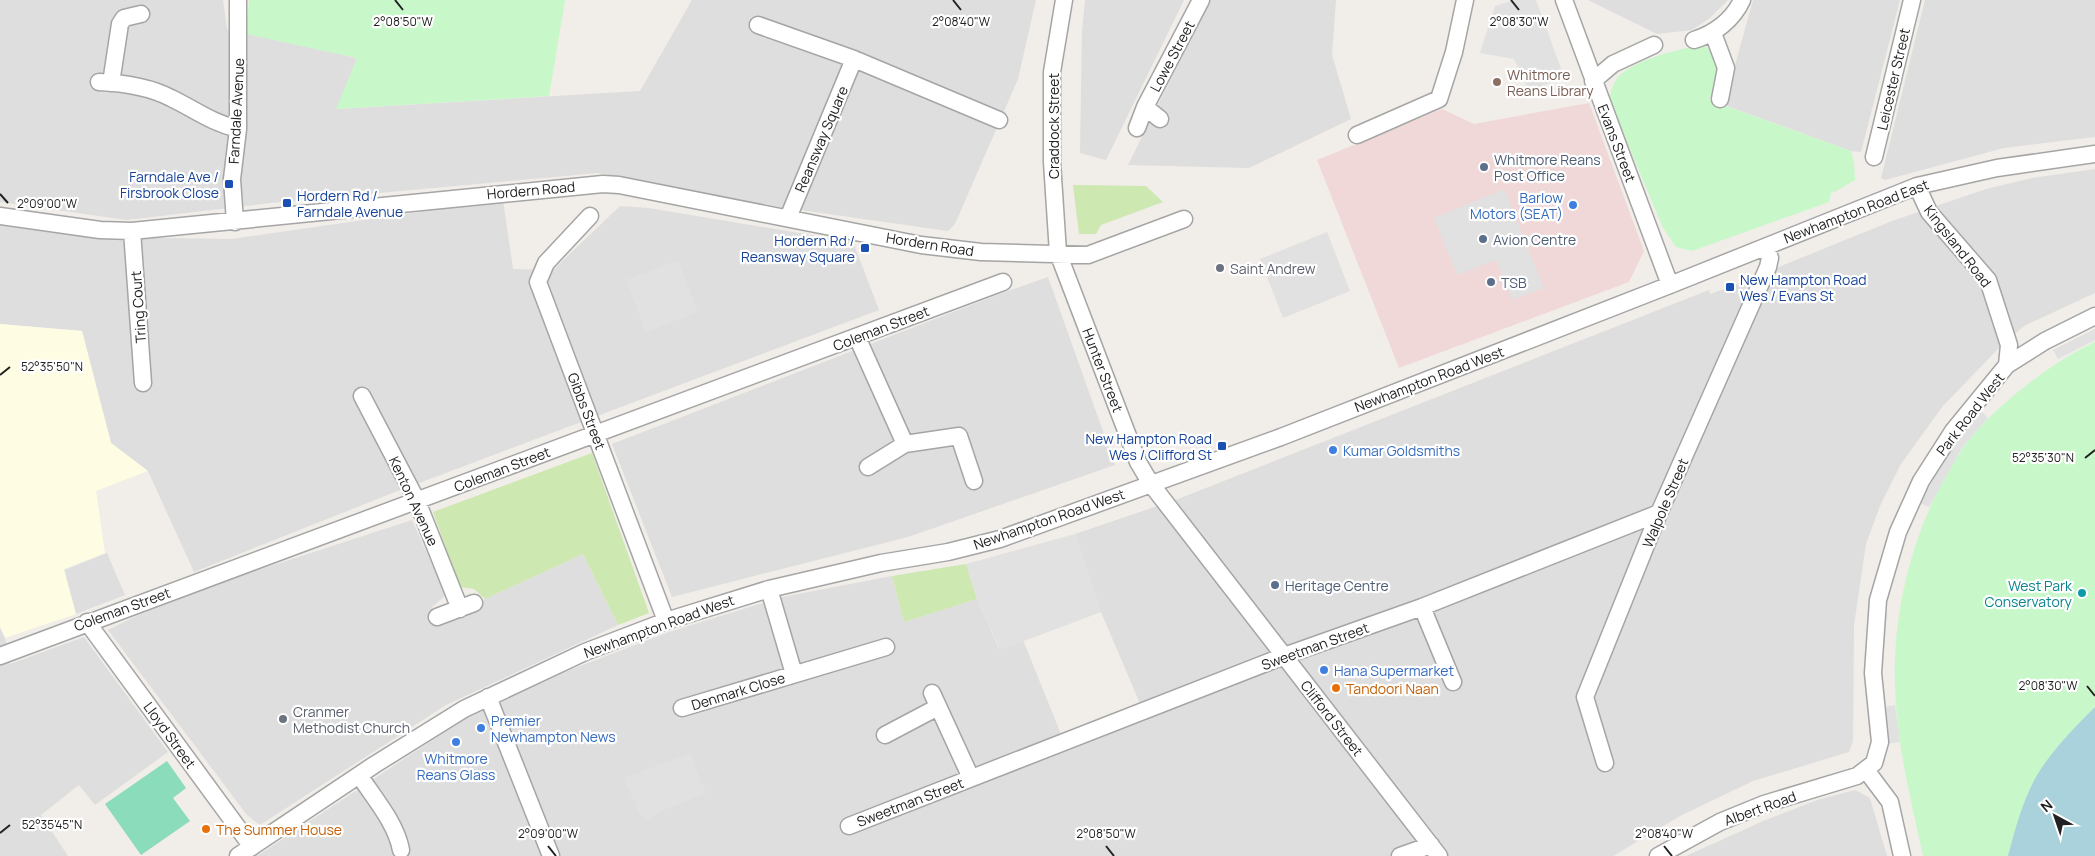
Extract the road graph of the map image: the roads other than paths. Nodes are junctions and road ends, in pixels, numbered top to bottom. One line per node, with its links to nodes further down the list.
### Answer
1 (238, 0): 19 (street, Farndale Avenue)
2 (1064, 0): 32 (street, Craddock Street)
3 (1465, 0): 21 (street)
4 (1564, 0): 14 (street, Evans Street)
5 (1742, 0): 10 (street)
6 (1912, 0): 23 (street, Leicester Street)
7 (1197, 1): 16 (street, Lowe Street)
8 (141, 14): 19 (street)
9 (758, 25): 13 (street)
10 (1713, 33): 11 (street); 15 (street)
11 (1694, 40)
12 (1654, 45): 14 (street)
13 (854, 60): 18 (street); 27 (street, Reansway Square)
14 (1593, 81): 34 (street, Evans Street)
15 (1720, 99)
16 (1145, 107): 17 (street, Lowe Street); 20 (street, Lowe Street)
17 (1160, 119)
18 (999, 120)
19 (238, 128): 29 (street, Farndale Avenue)
20 (1137, 128)
21 (1357, 135)
22 (2095, 154): 24 (street, Newhampton Road East)
23 (1874, 157)
24 (1917, 186): 31 (street, Newhampton Road East); 37 (street, Kingsland Road)
25 (0, 216): 30 (street, Hordern Road)
26 (590, 216): 40 (street, Gibbs Street)
27 (788, 218): 29 (street, Hordern Road); 32 (street, Hordern Road)
28 (1184, 219): 32 (street, Hordern Road)
29 (235, 222): 30 (street, Hordern Road)
30 (132, 231): 38 (street, Tring Court)
31 (1766, 247): 34 (street, Newhampton Road West); 46 (street, Walpole Street)
32 (1058, 253): 44 (street, Hunter Street)
33 (1003, 282): 36 (street, Coleman Street)
34 (1670, 285): 44 (street, Newhampton Road West)
35 (2095, 316): 37 (street, Park Road West)
36 (858, 337): 40 (street, Coleman Street); 41 (street)
37 (2007, 365): 61 (street, Park Road West)
38 (143, 383)
39 (362, 396): 45 (street, Kenton Avenue)
40 (596, 434): 45 (street, Coleman Street); 50 (street, Gibbs Street)
41 (905, 444): 42 (street); 43 (street)
42 (868, 467)
43 (974, 481)
44 (1151, 484): 47 (street, Newhampton Road West); 54 (street, Clifford Street)
45 (417, 501): 49 (street, Kenton Avenue); 51 (street, Coleman Street)
46 (1660, 513): 48 (street, Sweetman Street); 60 (street, Walpole Street)
47 (769, 589): 50 (street, Newhampton Road West); 55 (street, Denmark Close)
48 (1422, 608): 54 (street, Sweetman Street); 56 (street)
49 (437, 617)
50 (666, 621): 57 (street, Newhampton Road West)
51 (87, 622): 53 (street, Coleman Street); 67 (street, Lloyd Street)
52 (886, 647): 55 (street, Denmark Close)
53 (0, 656)
54 (1284, 656): 63 (street, Sweetman Street); 66 (street, Clifford Street)
55 (794, 674): 58 (street, Denmark Close)
56 (1453, 682)
57 (488, 697): 62 (street, Newhampton Road West); 68 (street)
58 (682, 708)
59 (884, 735): 63 (street, Sweetman Street)
60 (1605, 763)
61 (1866, 770): 70 (street, Albert Road); 71 (street)
62 (360, 775): 65 (street); 67 (street, Newhampton Road West)
63 (971, 778): 64 (street, Sweetman Street)
64 (849, 826)
65 (401, 850)
66 (1435, 850): 69 (street)
67 (245, 852)
68 (551, 856)
69 (1400, 856)
70 (1658, 856)
71 (1902, 856)

